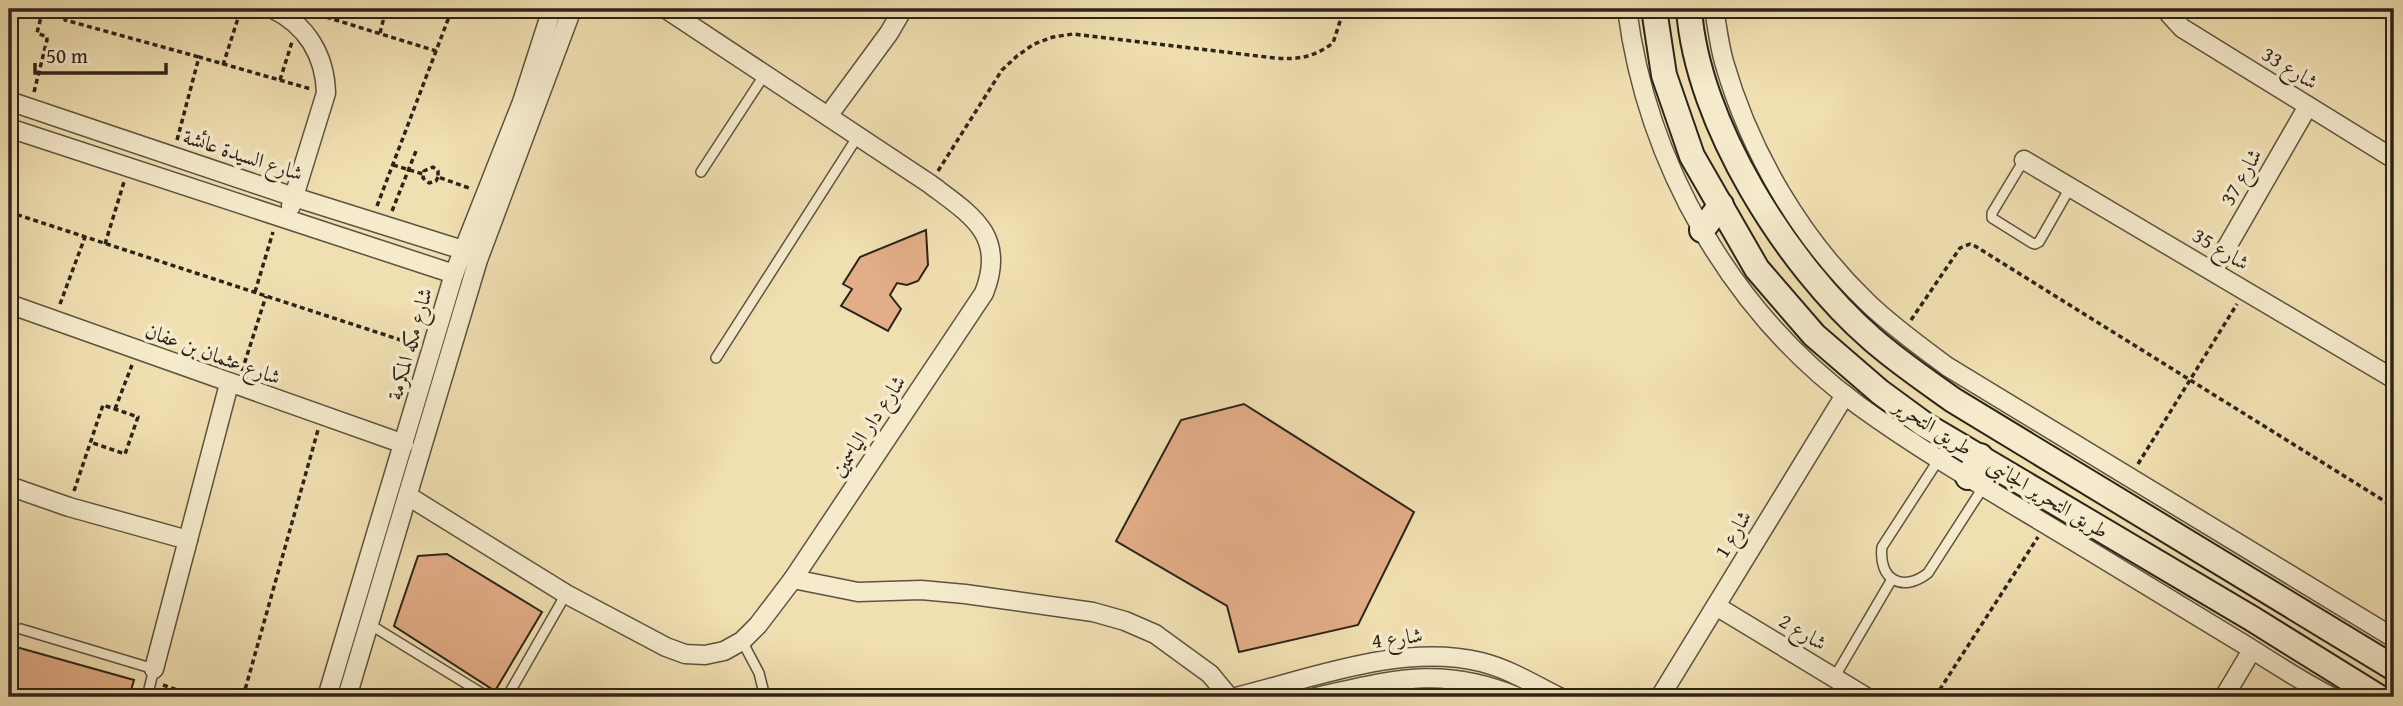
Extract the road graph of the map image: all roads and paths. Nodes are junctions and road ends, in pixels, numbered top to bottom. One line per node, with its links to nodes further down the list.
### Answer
1 (43, 9): 27 (path)
2 (67, 9): 20 (path)
3 (241, 9): 21 (path)
4 (386, 9): 18 (path)
5 (452, 9): 19 (path)
6 (506, 9): 17 (path)
7 (572, 9): 76 (street, شارع مكه المكرمة)
8 (666, 9): 22 (street, شارع دار الياسمين)
9 (903, 9): 28 (street)
10 (1344, 9): 41 (path)
11 (1628, 9): 49 (street, طريق التحرير الجانبى)
12 (1654, 9): 45 (street, طريق التحرير)
13 (1689, 9): 90 (street, طريق التحرير)
14 (1714, 9): 60 (street)
15 (2165, 11): 26 (street, شارع 33)
16 (286, 13): 18 (path); 23 (path); 24 (street)
17 (550, 13): 43 (street, شارع مكه المكرمة)
18 (380, 33): 19 (path)
19 (436, 51): 35 (path)
20 (199, 57): 21 (path); 32 (path)
21 (223, 65): 23 (path)
22 (765, 74): 28 (street, شارع دار الياسمين); 38 (lane)
23 (279, 80): 24 (path)
24 (326, 93): 44 (street)
25 (9, 101): 27 (street, شارع السيدة عائشة)
26 (2308, 106): 33 (street, شارع 33); 53 (street, شارع 37)
27 (30, 108): 32 (street, شارع السيدة عائشة)
28 (828, 116): 30 (street, شارع دار الياسمين)
29 (9, 128): 36 (street)
30 (858, 136): 41 (street, شارع دار الياسمين); 63 (lane)
31 (416, 151): 37 (path)
32 (173, 156): 44 (street, شارع السيدة عائشة)
33 (2394, 159)
34 (2024, 160): 42 (street, شارع 35); 42 (lane)
35 (393, 166): 37 (path); 48 (path)
36 (129, 167): 47 (street); 51 (path)
37 (409, 170): 39 (path); 48 (path)
38 (701, 172)
39 (423, 174): 40 (path); 40 (path)
40 (438, 177): 43 (path)
41 (930, 184): 81 (street, شارع دار الياسمين)
42 (2071, 187): 53 (street, شارع 35)
43 (488, 194): 52 (street, شارع مكه المكرمة)
44 (294, 197): 47 (street); 48 (street, شارع السيدة عائشة)
45 (1721, 205): 49 (street); 73 (street, طريق التحرير)
46 (9, 212): 50 (path)
47 (282, 218): 54 (street); 56 (path)
48 (379, 223): 52 (street, شارع السيدة عائشة)
49 (1702, 230): 67 (street, طريق التحرير الجانبى)
50 (85, 237): 51 (path); 59 (path)
51 (105, 244): 56 (path)
52 (463, 250): 54 (street, شارع مكه المكرمة)
53 (2213, 271): 55 (street, شارع 35)
54 (454, 274): 61 (street, شارع مكه المكرمة)
55 (2246, 290): 64 (street, شارع 35); 65 (path)
56 (255, 292): 57 (path)
57 (265, 296): 61 (path); 66 (path)
58 (9, 304): 59 (street, شارع عثمان بن عفان)
59 (54, 320): 62 (street, شارع عثمان بن عفان)
60 (1902, 333): 65 (path); 74 (street)
61 (432, 349): 71 (street, شارع مكه المكرمة)
62 (138, 351): 66 (street, شارع عثمان بن عفان); 68 (path)
63 (716, 358)
64 (2394, 379)
65 (2190, 380): 74 (path); 78 (path)
66 (233, 385): 69 (street, شارع عثمان بن عفان); 80 (street)
67 (1845, 394): 72 (street, طريق التحرير الجانبى); 84 (street, شارع 1)
68 (115, 409): 70 (path); 70 (path)
69 (321, 416): 71 (street, شارع عثمان بن عفان); 96 (path)
70 (90, 442): 77 (path)
71 (404, 444): 97 (street, شارع مكه المكرمة)
72 (1939, 459): 73 (street, طريق التحرير الجانبى); 82 (lane)
73 (1978, 473): 79 (street, طريق التحرير الجانبى); 82 (lane); 93 (street, طريق التحرير)
74 (2129, 479): 87 (street)
75 (9, 486): 77 (street)
76 (408, 496): 83 (street, شارع دار الياسمين); 85 (street, شارع مكه المكرمة)
77 (68, 507): 80 (street)
78 (2394, 507)
79 (2046, 524): 89 (street, طريق التحرير الجانبى); 109 (path)
80 (188, 540): 91 (street)
81 (793, 579): 88 (street, شارع دار الياسمين); 102 (street)
82 (1892, 579): 92 (lane)
83 (566, 594): 88 (street, شارع دار الياسمين); 100 (lane)
84 (1716, 606): 92 (street, شارع 2); 107 (street, شارع 1)
85 (369, 624): 98 (street, شارع مكه المكرمة); 99 (lane)
86 (21, 629): 91 (lane)
87 (2394, 638)
88 (742, 641): 101 (lane)
89 (2252, 650): 110 (street); 111 (street, طريق التحرير الجانبى)
90 (2393, 664)
91 (153, 675): 94 (lane); 95 (path)
92 (1834, 678): 108 (street, شارع 2)
93 (2373, 696)
94 (147, 697)
95 (197, 697)
96 (243, 697)
97 (327, 697)
98 (348, 697)
99 (488, 697)
100 (507, 697)
101 (765, 697)
102 (1229, 697)
103 (1236, 697): 106 (street, شارع 4)
104 (1316, 697): 105 (street, شارع 4)
105 (1518, 697)
106 (1559, 697)
107 (1660, 697)
108 (1866, 697)
109 (1935, 697)
110 (2224, 697)
111 (2332, 697)

